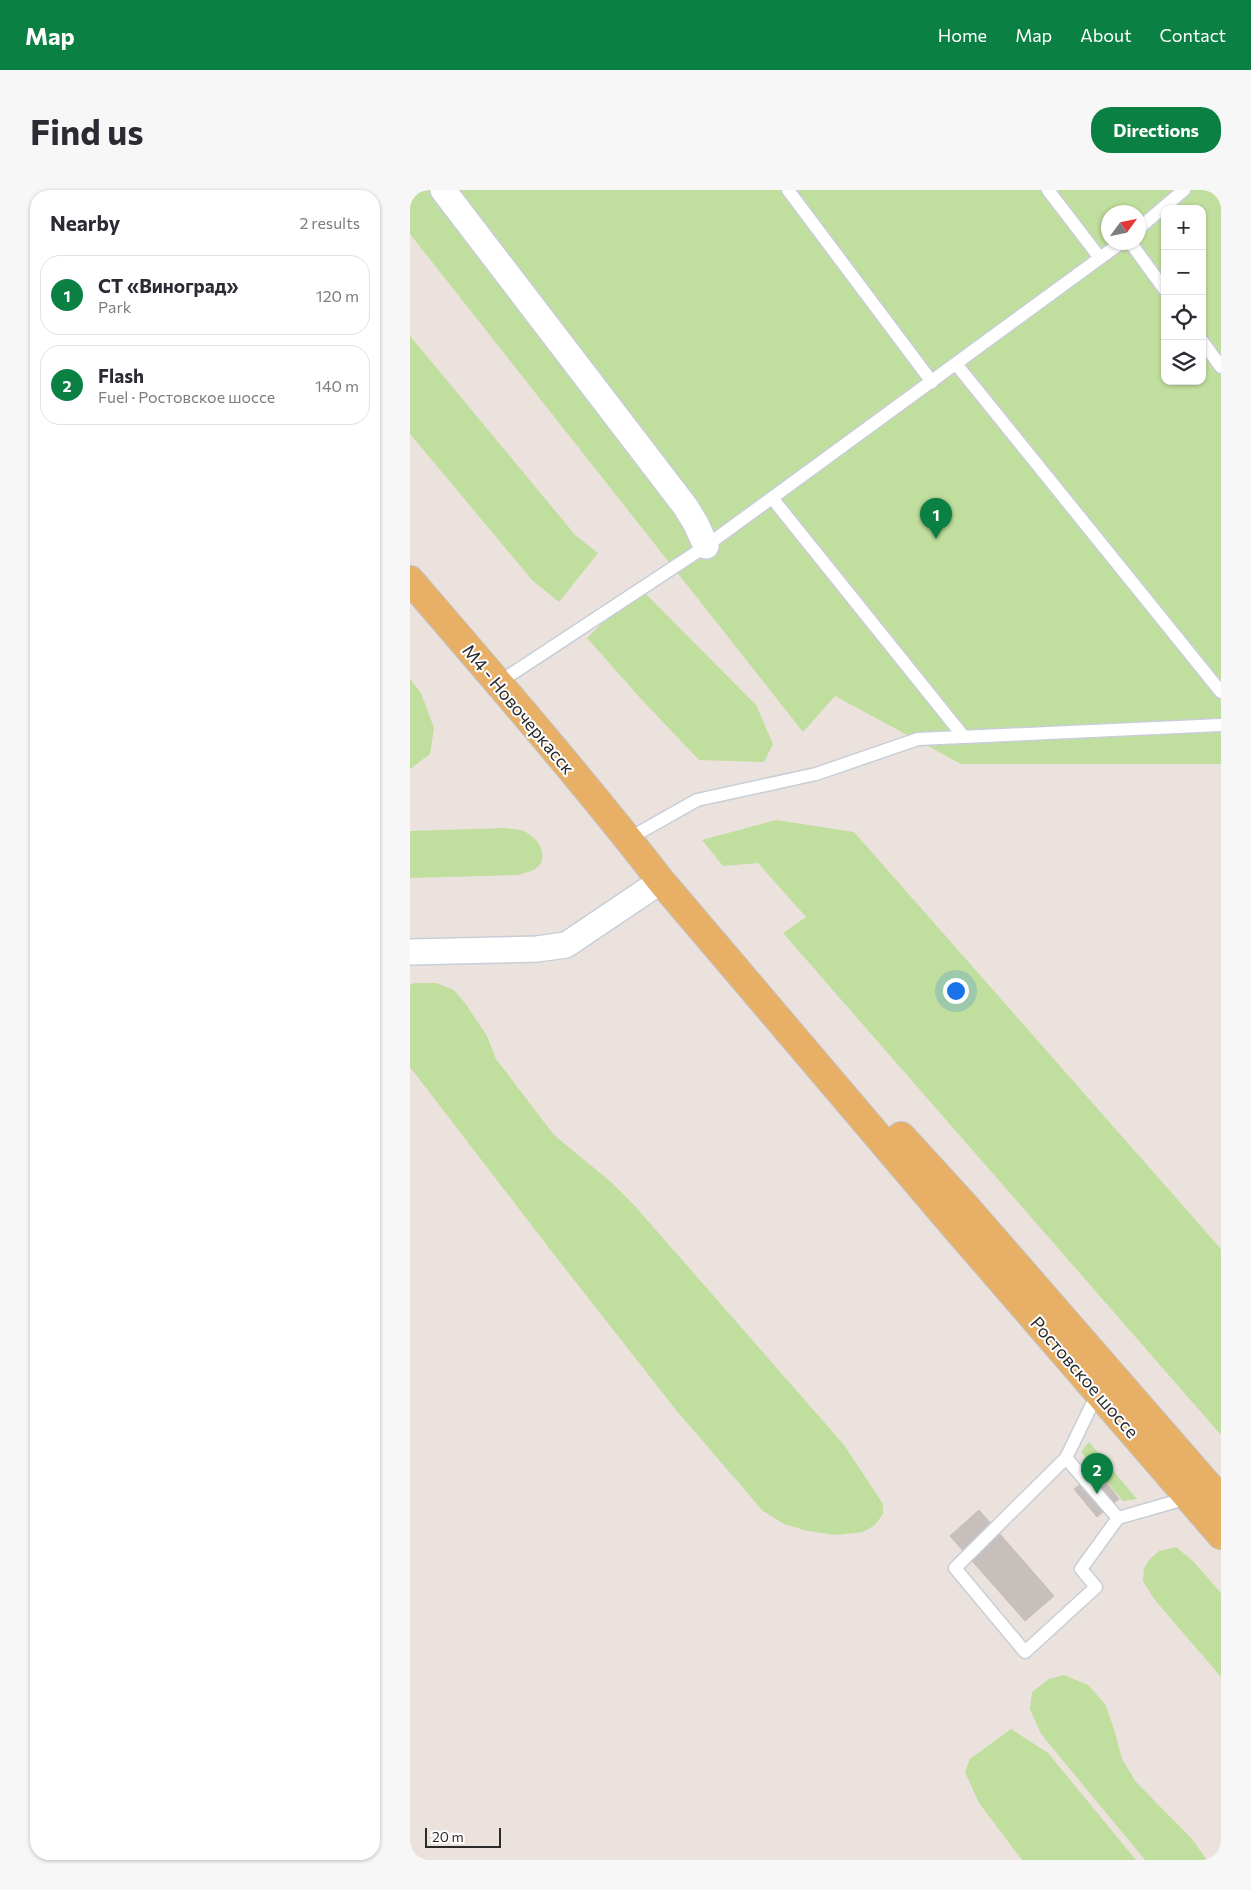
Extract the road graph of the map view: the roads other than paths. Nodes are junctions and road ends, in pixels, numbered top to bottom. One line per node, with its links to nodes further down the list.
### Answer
1 (443, 190): 15 (street)
2 (788, 190): 13 (lane)
3 (1048, 190): 8 (lane)
4 (1184, 190): 5 (lane)
5 (1146, 222)
6 (1111, 250): 8 (lane)
7 (1136, 250): 9 (lane)
8 (1100, 258): 11 (lane)
9 (1161, 285)
10 (1206, 347): 12 (lane)
11 (956, 364): 13 (lane); 18 (lane)
12 (1221, 367)
13 (932, 382): 14 (lane)
14 (772, 498): 15 (lane); 20 (lane)
15 (706, 546): 17 (lane)
16 (410, 580): 17 (main road, М4 - Новочеркасск)
17 (498, 683): 21 (main road, М4 - Новочеркасск)
18 (1221, 692)
19 (1221, 725): 20 (lane)
20 (964, 737): 21 (lane)
21 (628, 839): 22 (main road); 24 (main road)
22 (661, 881): 23 (street); 24 (main road)
23 (410, 952)
24 (958, 1213): 25 (main road, Ростовское шоссе); 28 (main road, Ростовское шоссе)
25 (1098, 1392): 26 (lane); 27 (main road, Ростовское шоссе)
26 (1066, 1458): 29 (lane); 29 (lane)
27 (1188, 1498): 29 (lane); 30 (main road, Ростовское шоссе)
28 (1221, 1500)
29 (1118, 1518)
30 (1221, 1535)

